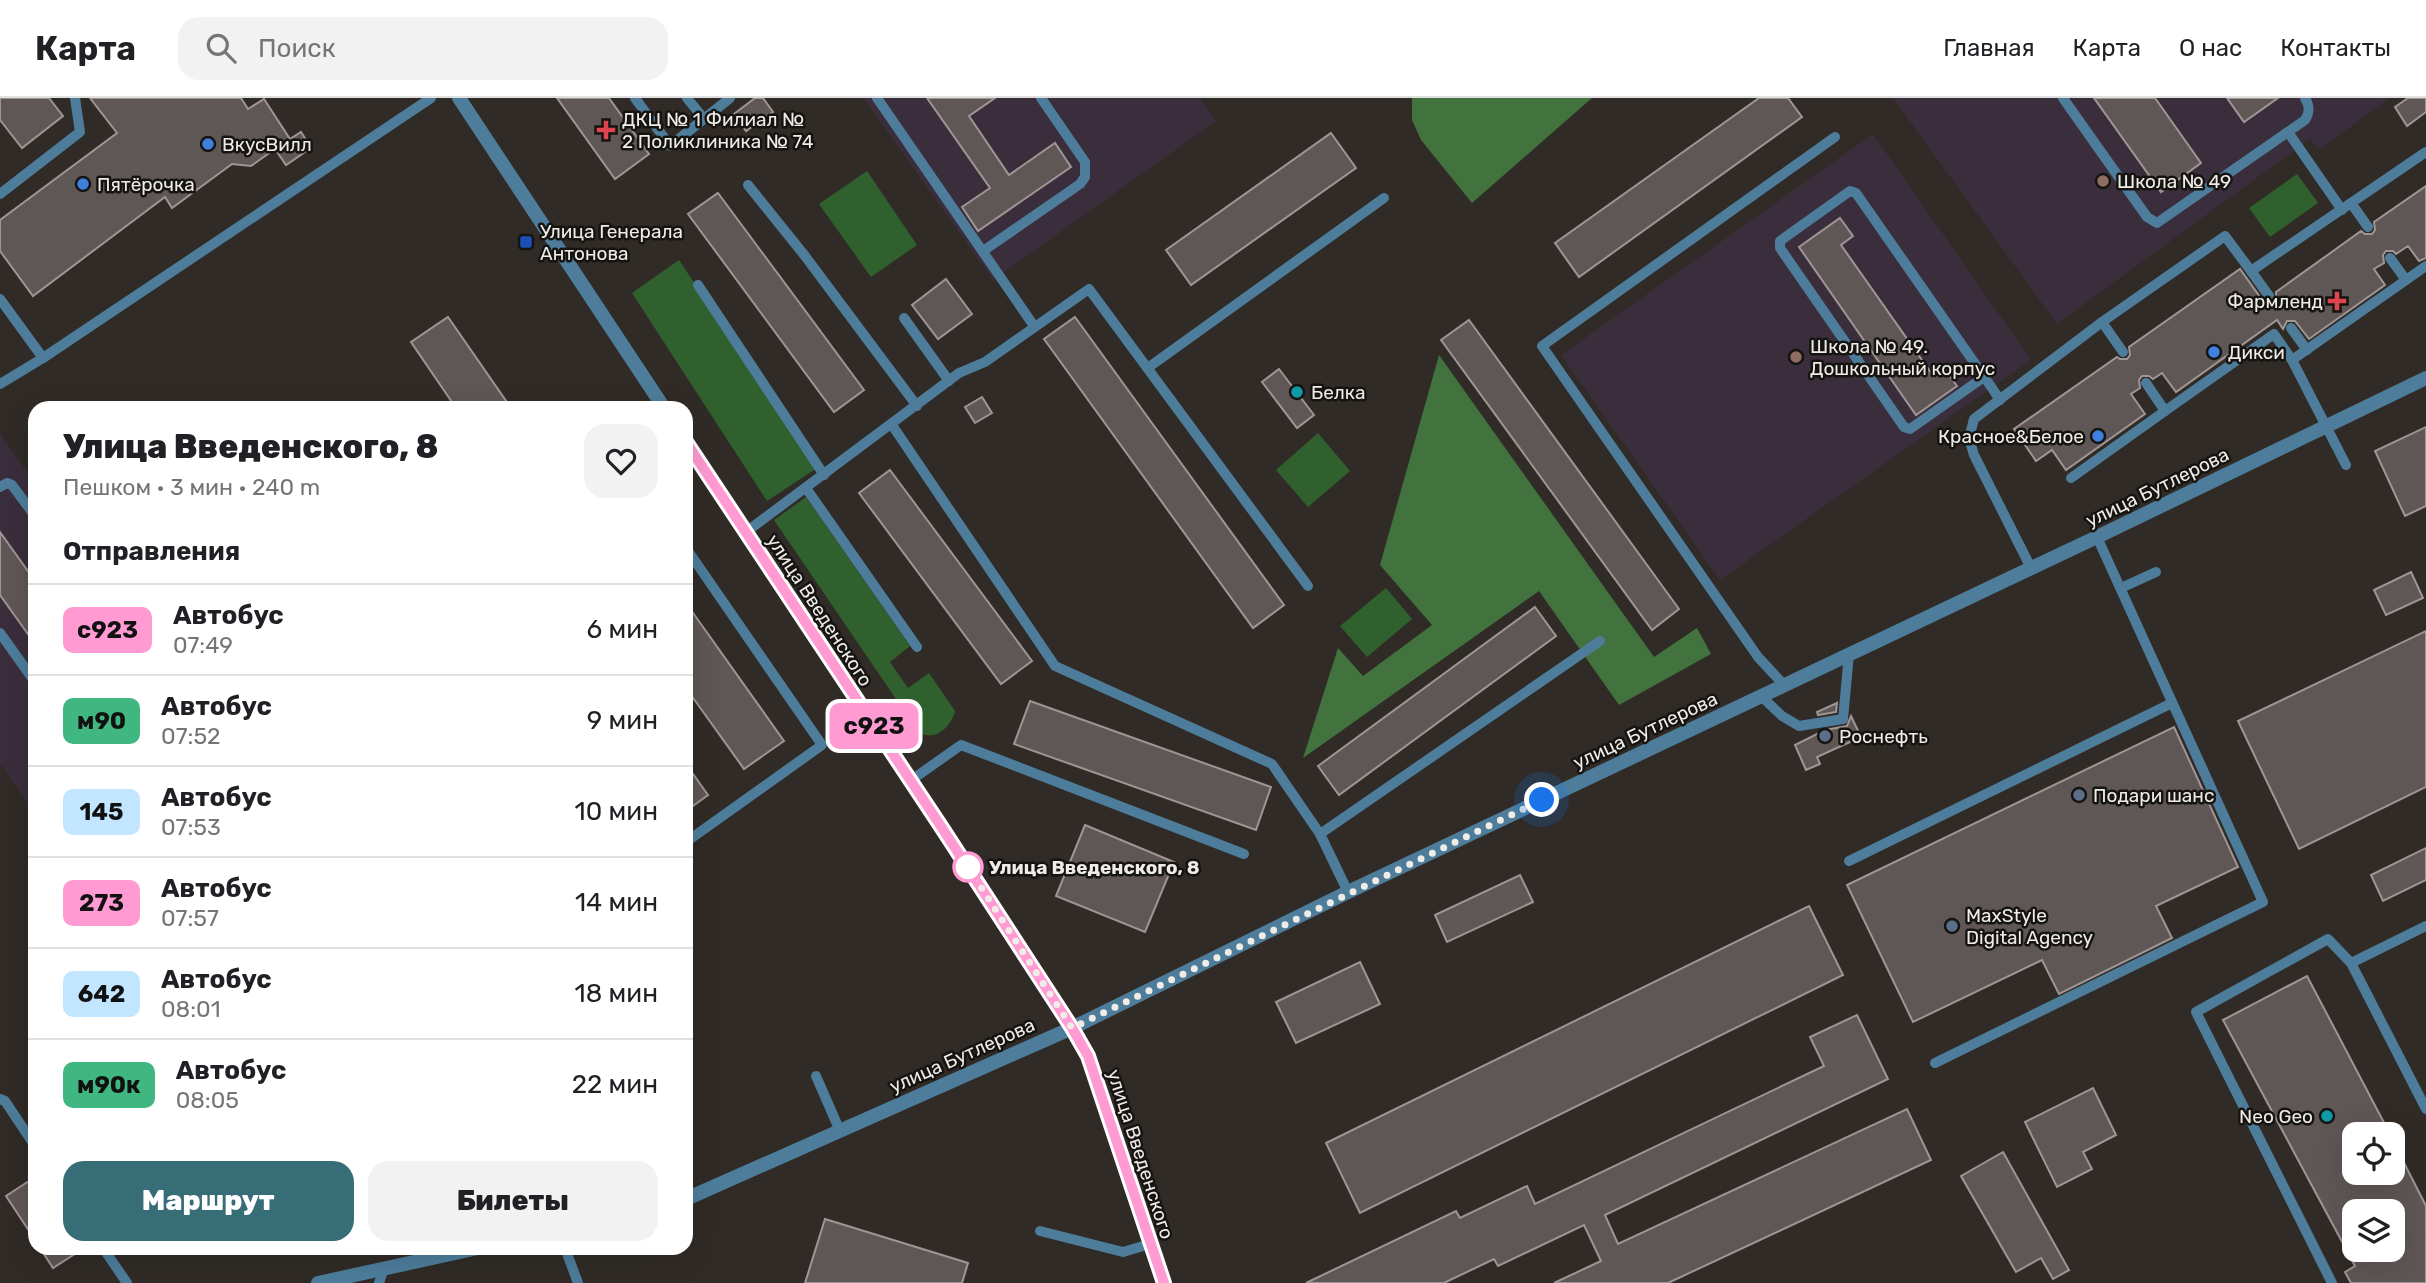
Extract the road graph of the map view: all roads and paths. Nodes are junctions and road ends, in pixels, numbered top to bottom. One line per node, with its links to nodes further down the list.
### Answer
1 (75, 98): 16 (lane)
2 (431, 98): 34 (lane)
3 (459, 98): 43 (street)
4 (635, 98): 11 (lane)
5 (687, 98): 11 (lane)
6 (730, 98): 11 (lane)
7 (877, 98): 20 (lane)
8 (1041, 98): 20 (lane)
9 (2063, 98): 12 (lane)
10 (2305, 98): 12 (lane)
11 (704, 119)
12 (2288, 132): 18 (lane)
13 (1835, 137): 67 (lane)
14 (2426, 152): 18 (lane)
15 (748, 185): 44 (lane)
16 (0, 194)
17 (1384, 198): 36 (lane)
18 (2347, 206): 19 (lane); 23 (lane)
19 (2368, 227)
20 (983, 251): 30 (lane)
21 (2390, 258): 24 (lane)
22 (2426, 266): 24 (lane)
23 (2251, 271): 26 (lane); 29 (lane)
24 (2406, 280): 32 (lane)
25 (698, 285): 50 (lane)
26 (2269, 296)
27 (0, 299): 34 (lane)
28 (904, 318): 39 (lane)
29 (2102, 321): 33 (lane); 42 (lane)
30 (1034, 326): 36 (lane); 39 (lane)
31 (2291, 328): 32 (lane)
32 (2307, 350): 35 (lane)
33 (2123, 352)
34 (43, 358): 41 (lane)
35 (2292, 360): 45 (lane); 47 (lane)
36 (1149, 368): 60 (lane)
37 (1984, 377): 37 (lane); 42 (lane)
38 (2426, 378): 47 (street, улица Бутлерова)
39 (949, 381): 44 (lane)
40 (2146, 383): 45 (lane)
41 (0, 384)
42 (2000, 400): 58 (lane)
43 (659, 401)
44 (917, 406): 46 (lane)
45 (2165, 411): 51 (lane)
46 (892, 425): 50 (lane); 71 (lane)
47 (2327, 426): 49 (lane); 56 (street, улица Бутлерова)
48 (693, 452): 55 (street, улица Введенского)
49 (2346, 465)
50 (824, 475): 53 (lane)
51 (2071, 478)
52 (0, 487): 54 (lane)
53 (806, 488): 55 (lane); 64 (lane)
54 (28, 506)
55 (746, 532): 70 (street, улица Введенского)
56 (2097, 537): 58 (street, улица Бутлерова); 61 (lane)
57 (693, 558): 72 (lane)
58 (2031, 568): 65 (street, улица Бутлерова)
59 (2156, 572): 61 (lane)
60 (1308, 586)
61 (2121, 588): 69 (lane)
62 (0, 633): 66 (lane)
63 (1600, 642): 71 (lane)
64 (917, 648)
65 (1849, 654): 67 (street, улица Бутлерова); 68 (lane)
66 (28, 672)
67 (1784, 685): 68 (street, улица Бутлерова)
68 (1761, 696): 75 (street, улица Бутлерова)
69 (2172, 703): 74 (lane); 79 (lane)
70 (911, 781): 73 (lane); 78 (street, улица Введенского)
71 (1320, 834): 75 (lane)
72 (693, 837)
73 (1244, 854)
74 (1849, 861)
75 (1348, 892): 78 (street, улица Бутлерова)
76 (2426, 926): 77 (lane)
77 (2351, 963): 82 (lane); 96 (lane)
78 (1072, 1028): 83 (street, улица Бутлерова); 87 (street, улица Введенского)
79 (1935, 1063)
80 (816, 1076): 83 (lane)
81 (0, 1099): 84 (lane)
82 (2426, 1109)
83 (839, 1130): 85 (street, улица Бутлерова)
84 (28, 1136)
85 (693, 1195)
86 (1040, 1231): 87 (lane)
87 (1150, 1244): 95 (street, улица Введенского)
88 (108, 1255): 92 (lane)
89 (454, 1255): 91 (street)
90 (568, 1255): 94 (lane)
91 (381, 1276): 93 (street)
92 (127, 1283)
93 (318, 1283)
94 (579, 1283)
95 (1164, 1283)
96 (2332, 1283)

